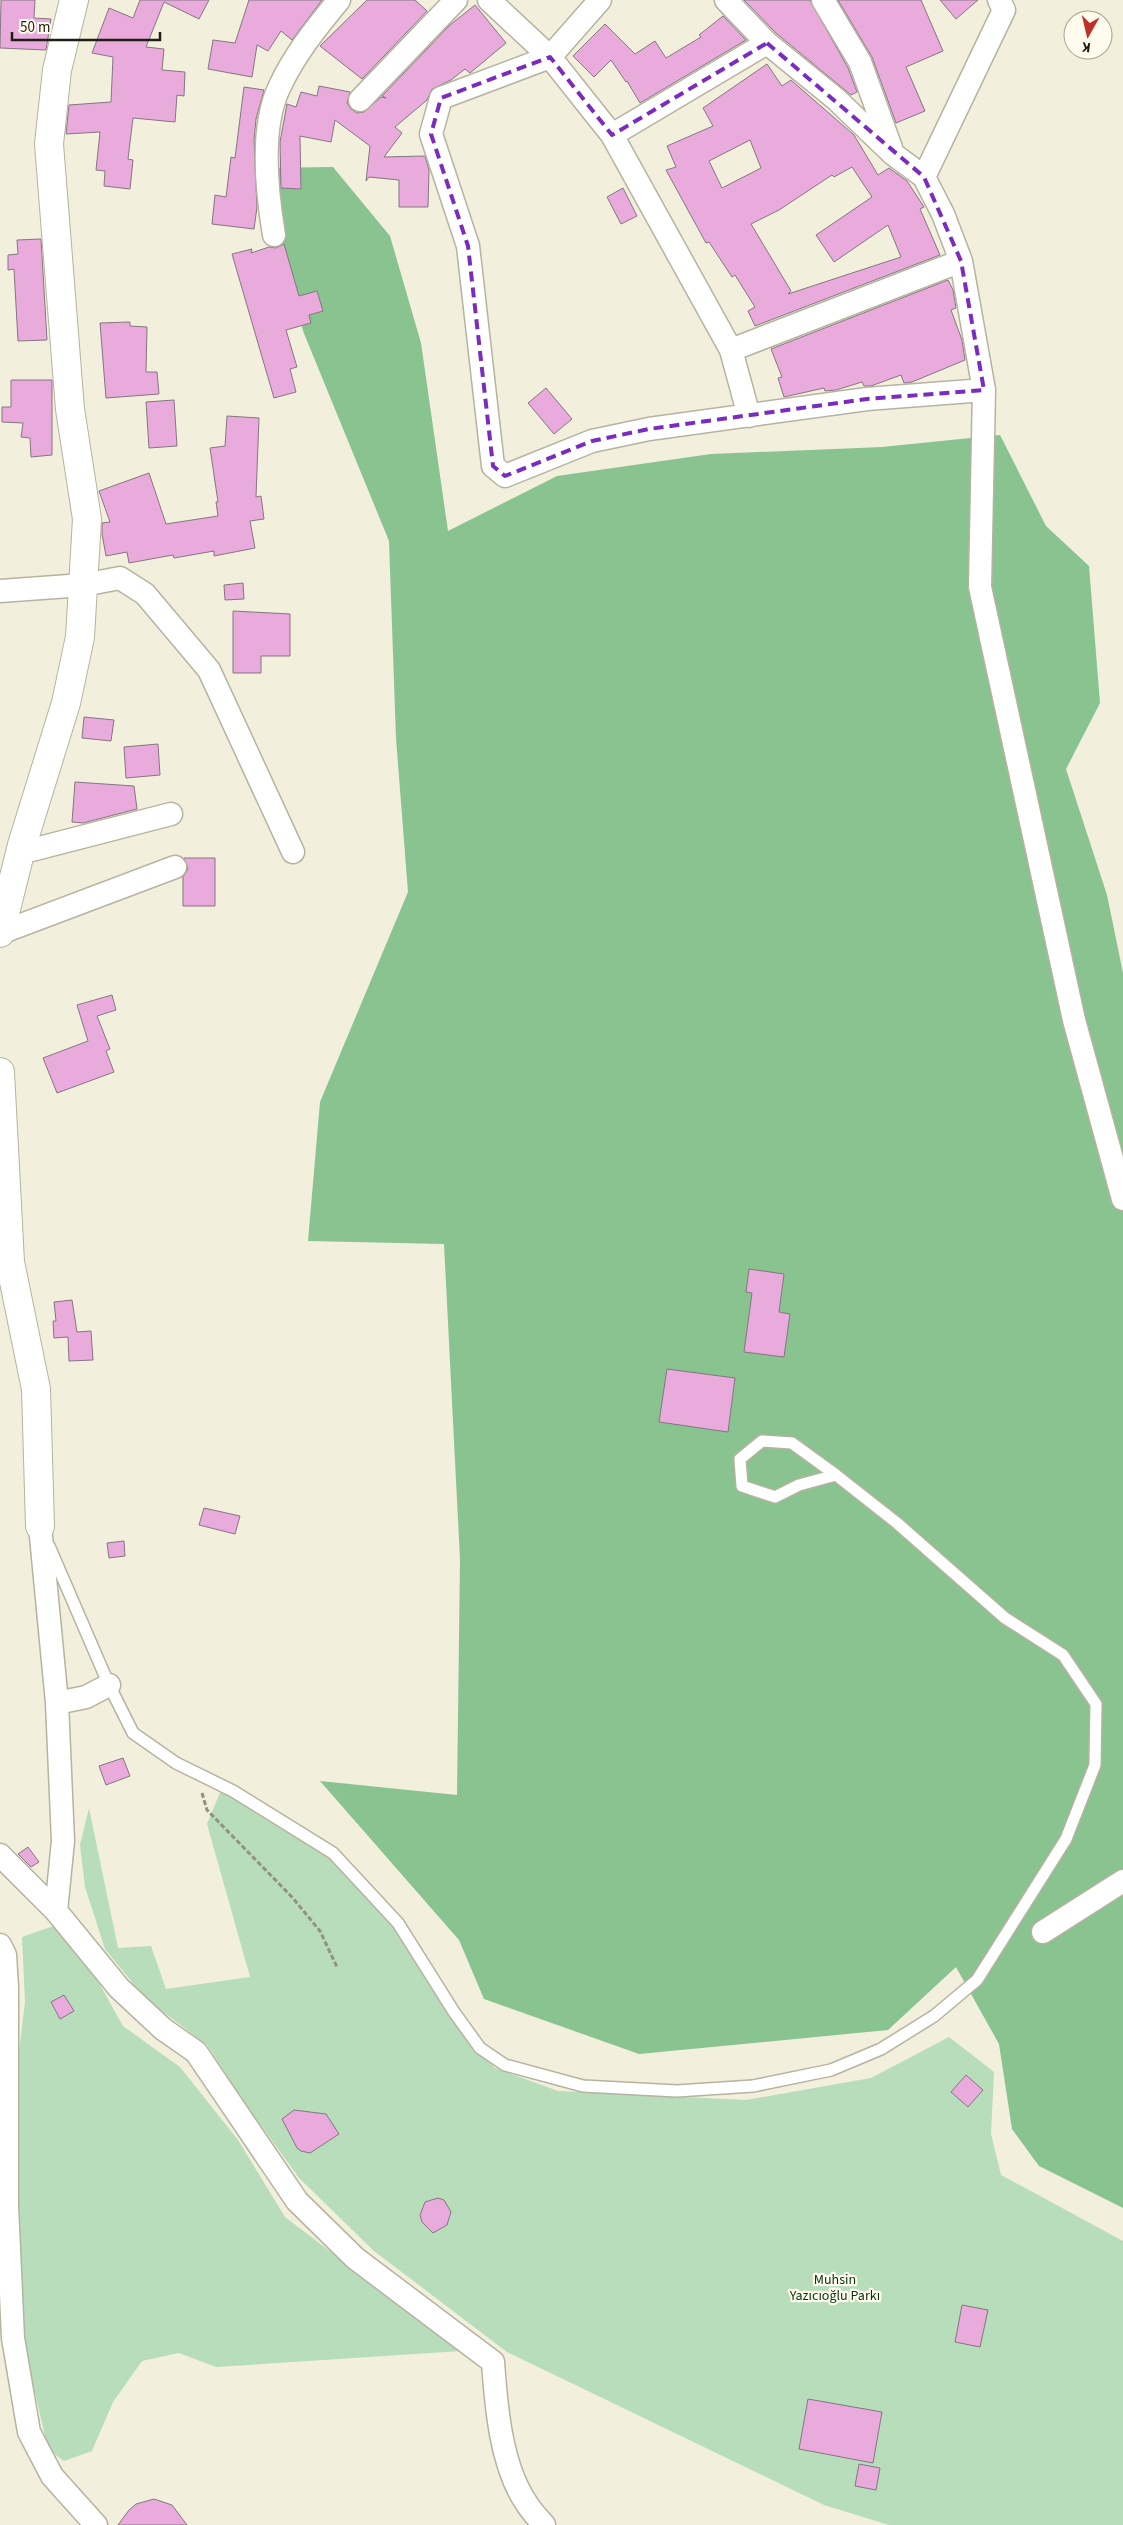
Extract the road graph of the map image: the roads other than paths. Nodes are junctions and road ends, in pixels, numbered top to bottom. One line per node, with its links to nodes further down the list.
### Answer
1 (74, 0): 20 (street)
2 (339, 0): 15 (street)
3 (456, 0): 11 (street)
4 (489, 0): 10 (street)
5 (600, 0): 10 (street)
6 (726, 0): 9 (street)
7 (823, 0): 13 (street)
8 (999, 0): 14 (street)
9 (767, 43): 12 (street); 13 (street)
10 (550, 57): 12 (street); 19 (street)
11 (360, 100)
12 (612, 135): 17 (street)
13 (893, 154): 14 (street)
14 (924, 177): 16 (street)
15 (274, 235)
16 (961, 261): 17 (street); 18 (street)
17 (731, 350): 19 (street)
18 (984, 390): 19 (street); 28 (street)
19 (749, 416)
20 (83, 585): 21 (street); 23 (street); 24 (street)
21 (0, 591)
22 (171, 814): 24 (street)
23 (293, 852)
24 (20, 853): 26 (street)
25 (175, 867): 26 (street)
26 (0, 933)
27 (0, 1072): 30 (street)
28 (1123, 1199)
29 (836, 1475): 29 (lane); 31 (lane)
30 (40, 1526): 31 (lane); 32 (street)
31 (109, 1684): 32 (street)
32 (57, 1703): 35 (street)
33 (0, 1855): 35 (street)
34 (1123, 1881): 36 (street)
35 (56, 1911): 41 (street)
36 (1043, 1932)
37 (0, 1945): 38 (street)
38 (7, 2040): 39 (street); 40 (street)
39 (0, 2067)
40 (96, 2525)
41 (544, 2525)

